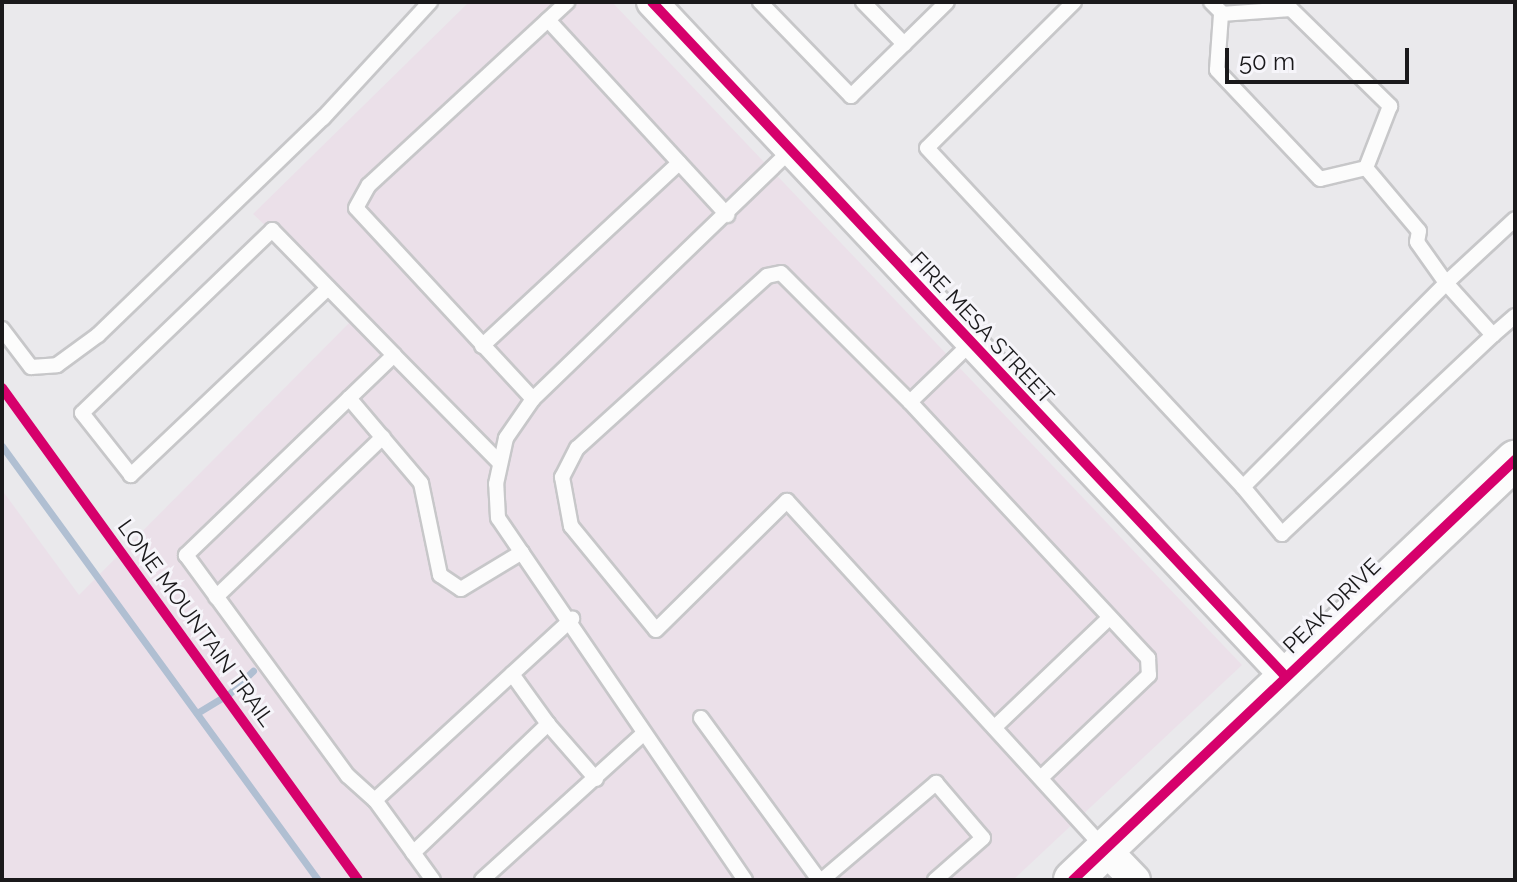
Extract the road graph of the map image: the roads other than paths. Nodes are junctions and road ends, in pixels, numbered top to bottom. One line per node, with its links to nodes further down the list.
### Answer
1 (430, 2): 20 (lane)
2 (567, 2): 10 (lane)
3 (652, 2): 12 (street, FIRE MESA STREET)
4 (760, 2): 11 (lane)
5 (863, 2): 11 (lane)
6 (947, 2): 11 (lane)
7 (1074, 2): 31 (lane)
8 (1211, 2): 9 (lane)
9 (1223, 14): 14 (lane); 14 (lane)
10 (548, 20): 13 (lane); 23 (lane)
11 (904, 44)
12 (791, 150): 15 (lane); 22 (street, FIRE MESA STREET)
13 (679, 163): 15 (lane); 23 (lane)
14 (1366, 168): 17 (lane)
15 (727, 215): 26 (lane)
16 (1515, 219): 17 (lane)
17 (1446, 283): 21 (lane); 31 (lane)
18 (328, 288): 18 (lane); 24 (lane)
19 (1515, 316): 21 (lane)
20 (2, 329)
21 (1493, 335): 31 (lane)
22 (969, 345): 27 (lane); 37 (street, FIRE MESA STREET)
23 (482, 346): 26 (lane)
24 (394, 355): 25 (lane); 30 (lane)
25 (349, 398): 28 (lane); 33 (lane)
26 (533, 399): 30 (lane)
27 (910, 402): 34 (lane); 40 (lane)
28 (383, 437): 32 (lane); 33 (lane)
29 (1515, 460): 37 (street, PEAK DRIVE)
30 (500, 463): 32 (lane)
31 (1243, 487)
32 (522, 552): 35 (lane)
33 (216, 597): 44 (lane)
34 (1109, 618): 40 (lane); 42 (lane)
35 (572, 619): 36 (lane); 41 (lane)
36 (512, 674): 39 (lane); 44 (lane)
37 (1286, 677): 45 (street, PEAK DRIVE)
38 (701, 718): 50 (lane)
39 (548, 724): 43 (lane); 46 (lane)
40 (996, 726): 42 (lane)
41 (642, 735): 43 (lane); 49 (lane)
42 (1043, 776): 45 (lane)
43 (596, 779): 48 (lane)
44 (375, 800): 46 (lane)
45 (1105, 849): 52 (street, PEAK DRIVE); 53 (street)
46 (413, 853): 47 (lane)
47 (433, 880)
48 (482, 880)
49 (745, 880)
50 (820, 880): 51 (lane)
51 (935, 880)
52 (1073, 880)
53 (1135, 880)

